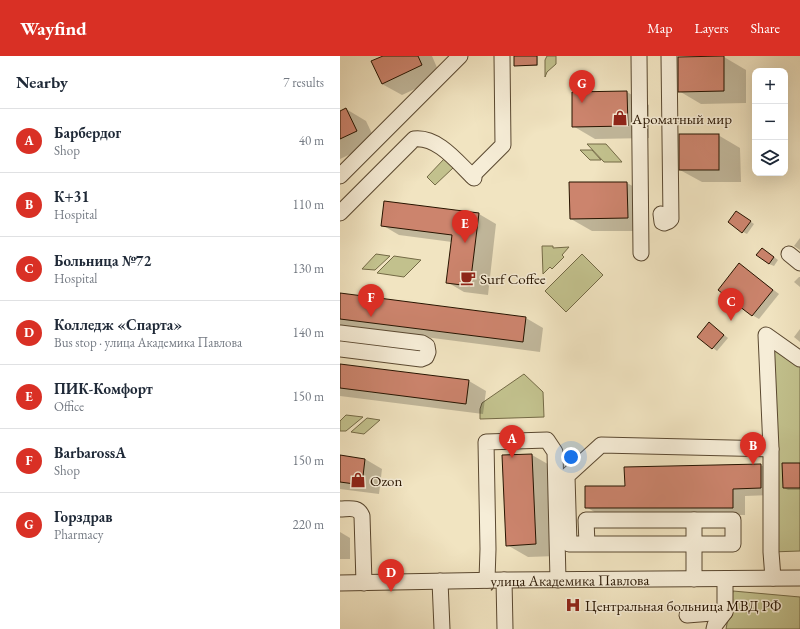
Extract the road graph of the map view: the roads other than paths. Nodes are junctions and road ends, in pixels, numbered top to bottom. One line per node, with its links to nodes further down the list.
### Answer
1 (460, 56): 5 (street)
2 (502, 56): 6 (street)
3 (639, 56): 8 (street)
4 (669, 56): 7 (street)
5 (340, 176)
6 (340, 213)
7 (661, 214)
8 (641, 253)
9 (340, 333): 10 (street)
10 (340, 349)
11 (800, 359): 12 (street)
12 (771, 449): 15 (street); 17 (street)
13 (340, 509): 26 (street)
14 (694, 520): 15 (street); 16 (street); 16 (street)
15 (587, 544): 16 (street)
16 (695, 544): 19 (street)
17 (773, 578): 18 (street, улица Академика Павлова); 20 (street, улица Академика Павлова)
18 (800, 578)
19 (694, 579): 20 (street, улица Академика Павлова); 23 (street, улица Академика Павлова)
20 (725, 579): 27 (street)
21 (487, 580): 22 (street, улица Академика Павлова); 23 (street); 24 (street, улица Академика Павлова)
22 (504, 580): 23 (street, улица Академика Павлова); 30 (street)
23 (558, 580)
24 (440, 581): 26 (street, улица Академика Павлова); 29 (street)
25 (340, 583): 26 (street, улица Академика Павлова)
26 (364, 583)
27 (725, 612): 28 (street); 31 (street)
28 (687, 615)
29 (442, 629)
30 (505, 629)
31 (714, 629)

